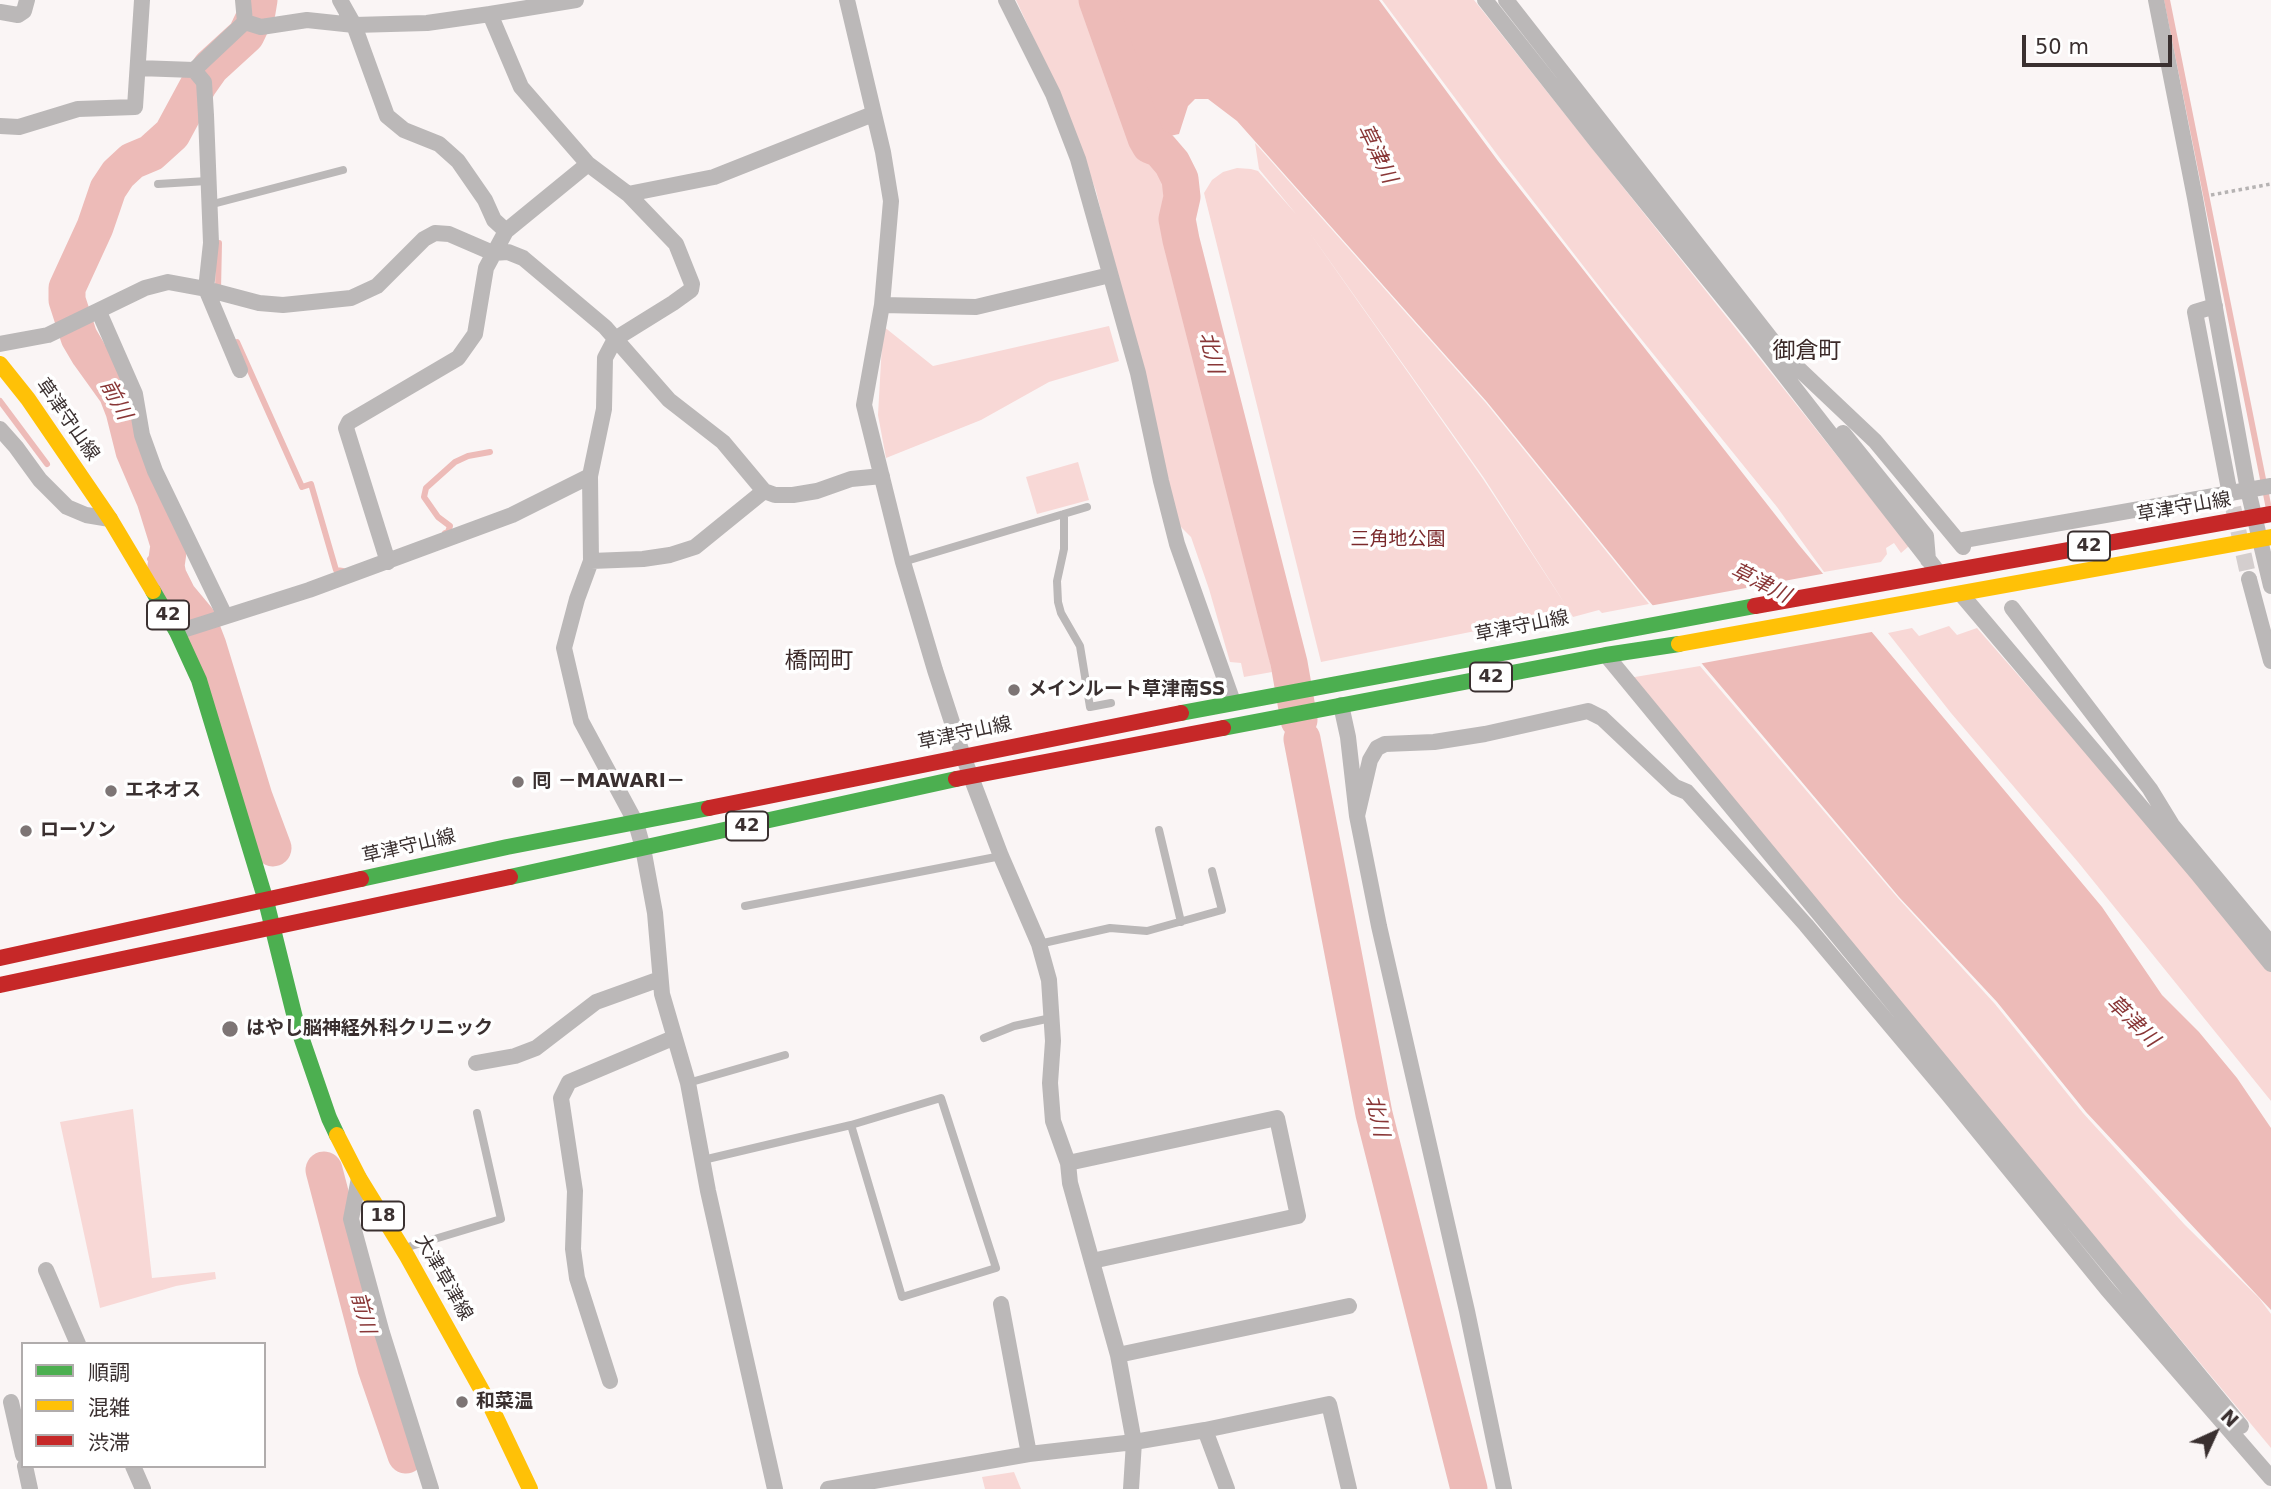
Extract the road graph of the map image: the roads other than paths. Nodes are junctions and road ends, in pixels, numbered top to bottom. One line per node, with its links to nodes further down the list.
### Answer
1 (27, 0): 11 (street)
2 (142, 0): 15 (street)
3 (243, 0): 13 (street)
4 (340, 0): 14 (street)
5 (576, 0): 12 (street)
6 (848, 0): 17 (street)
7 (1006, 0): 27 (street)
8 (1485, 0): 52 (street)
9 (1506, 0): 34 (street)
10 (2156, 0): 30 (street)
11 (0, 12)
12 (490, 14): 14 (street); 19 (street)
13 (250, 24): 14 (street); 16 (street)
14 (354, 25): 25 (street)
15 (138, 68): 16 (street); 18 (street)
16 (194, 70): 21 (street)
17 (873, 114): 23 (street); 29 (street)
18 (0, 126)
19 (588, 164): 23 (street); 25 (street)
20 (343, 170): 24 (lane)
21 (207, 181): 22 (lane); 24 (street)
22 (158, 184)
23 (628, 194): 32 (street)
24 (209, 205): 28 (street)
25 (506, 231): 26 (street)
26 (493, 253): 28 (street); 32 (street); 50 (street)
27 (1110, 275): 29 (street); 62 (street)
28 (206, 289): 31 (street); 36 (street)
29 (882, 304): 39 (street)
30 (2215, 306): 40 (street); 42 (street)
31 (99, 312): 33 (street); 57 (street)
32 (615, 339): 38 (street); 43 (street)
33 (0, 344)
34 (1782, 353): 42 (street); 52 (street)
35 (0, 364): 47 (main road, 草津守山線 / 42)
36 (240, 370)
37 (0, 429): 47 (street)
38 (590, 476): 49 (street); 50 (street)
39 (882, 476): 43 (street); 51 (street)
40 (2228, 484)
41 (2271, 486): 42 (street)
42 (2248, 490): 46 (street)
43 (764, 491): 49 (street)
44 (1087, 507): 45 (lane)
45 (1064, 514): 51 (lane); 61 (lane)
46 (2263, 516): 48 (street); 52 (main road, 草津守山線 / 42)
47 (110, 519): 58 (main road, 草津守山線 / 42)
48 (2265, 538): 53 (street); 55 (main road, 42)
49 (591, 561): 67 (street)
50 (388, 562): 57 (street)
51 (903, 562): 64 (street)
52 (1933, 567): 62 (main road, 草津守山線 / 42)
53 (2270, 577)
54 (2249, 579): 60 (street)
55 (1967, 593): 59 (main road, 42); 68 (street); 82 (street)
56 (2012, 608): 68 (street)
57 (225, 617): 58 (street)
58 (177, 632): 75 (main road, 草津守山線 / 42)
59 (1606, 655): 63 (main road, 42); 69 (street)
60 (2271, 661)
61 (1111, 703)
62 (1225, 704): 64 (main road, 草津守山線 / 42)
63 (1341, 705): 65 (main road, 42); 66 (street)
64 (963, 756): 65 (street); 67 (main road, 草津守山線 / 42)
65 (971, 776): 72 (main road, 42); 73 (street)
66 (1357, 816): 71 (street); 122 (street)
67 (636, 823): 72 (street); 75 (main road, 草津守山線 / 42)
68 (2172, 825): 80 (street)
69 (1748, 827): 71 (street); 109 (street)
70 (1159, 831): 77 (lane)
71 (1732, 841): 112 (street)
72 (643, 848): 78 (main road, 42); 83 (street)
73 (1001, 856): 76 (lane); 79 (street)
74 (1212, 871): 77 (lane)
75 (266, 901): 78 (main road, 大津草津線 / 18); 81 (main road)
76 (745, 906)
77 (1181, 922): 79 (lane)
78 (272, 928): 84 (main road); 95 (main road, 大津草津線 / 18)
79 (1039, 944): 85 (street)
80 (2271, 944)
81 (0, 958)
82 (2271, 964)
83 (660, 979): 86 (street); 89 (street)
84 (0, 985)
85 (1051, 1018): 87 (lane); 94 (street)
86 (673, 1038): 90 (street); 103 (street)
87 (984, 1038)
88 (785, 1055): 90 (lane)
89 (475, 1063)
90 (688, 1083): 93 (street)
91 (477, 1112): 96 (lane)
92 (851, 1125): 92 (lane); 93 (lane)
93 (703, 1160): 117 (street)
94 (1068, 1163): 97 (street); 97 (street)
95 (359, 1178): 96 (main road, 大津草津線 / 18); 115 (street)
96 (402, 1248): 116 (main road, 大津草津線 / 18)
97 (1092, 1261): 102 (street)
98 (46, 1270): 101 (street)
99 (1000, 1304): 108 (street)
100 (1349, 1306): 102 (street)
101 (77, 1342)
102 (1118, 1355): 106 (street)
103 (610, 1381)
104 (11, 1402): 107 (street)
105 (1205, 1430): 106 (street); 120 (street); 121 (street)
106 (1134, 1442): 108 (street); 119 (street)
107 (21, 1446)
108 (1029, 1454): 118 (street)
109 (2271, 1463)
110 (25, 1468): 113 (street)
111 (134, 1468): 114 (street)
112 (2271, 1478)
113 (30, 1489)
114 (143, 1489)
115 (431, 1489)
116 (530, 1489)
117 (775, 1489)
118 (828, 1489)
119 (1131, 1489)
120 (1227, 1489)
121 (1349, 1489)
122 (1504, 1489)

